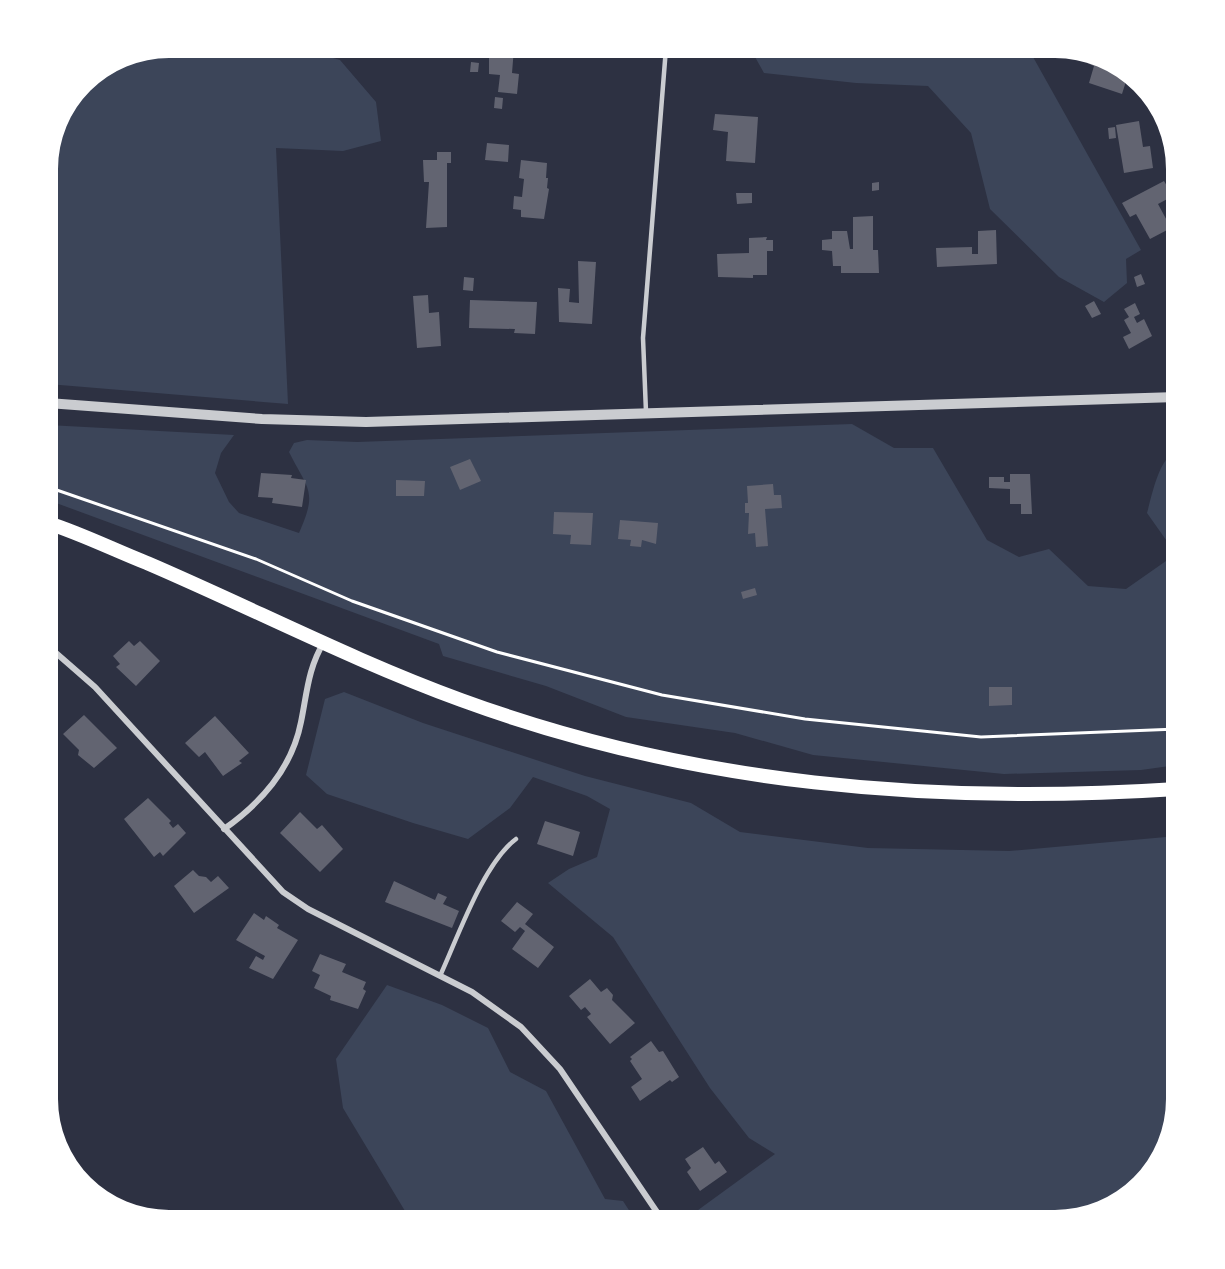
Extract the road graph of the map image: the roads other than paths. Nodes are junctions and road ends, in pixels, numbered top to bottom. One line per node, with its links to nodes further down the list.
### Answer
1 (665, 59): 4 (lane)
2 (1166, 397): 4 (street)
3 (59, 404): 4 (street)
4 (646, 412)
5 (59, 527): 6 (highway)
6 (324, 641): 8 (highway); 9 (street)
7 (58, 655): 9 (street)
8 (1166, 789)
9 (224, 829): 11 (street)
10 (516, 839): 11 (lane)
11 (440, 976): 12 (street)
12 (656, 1210)

